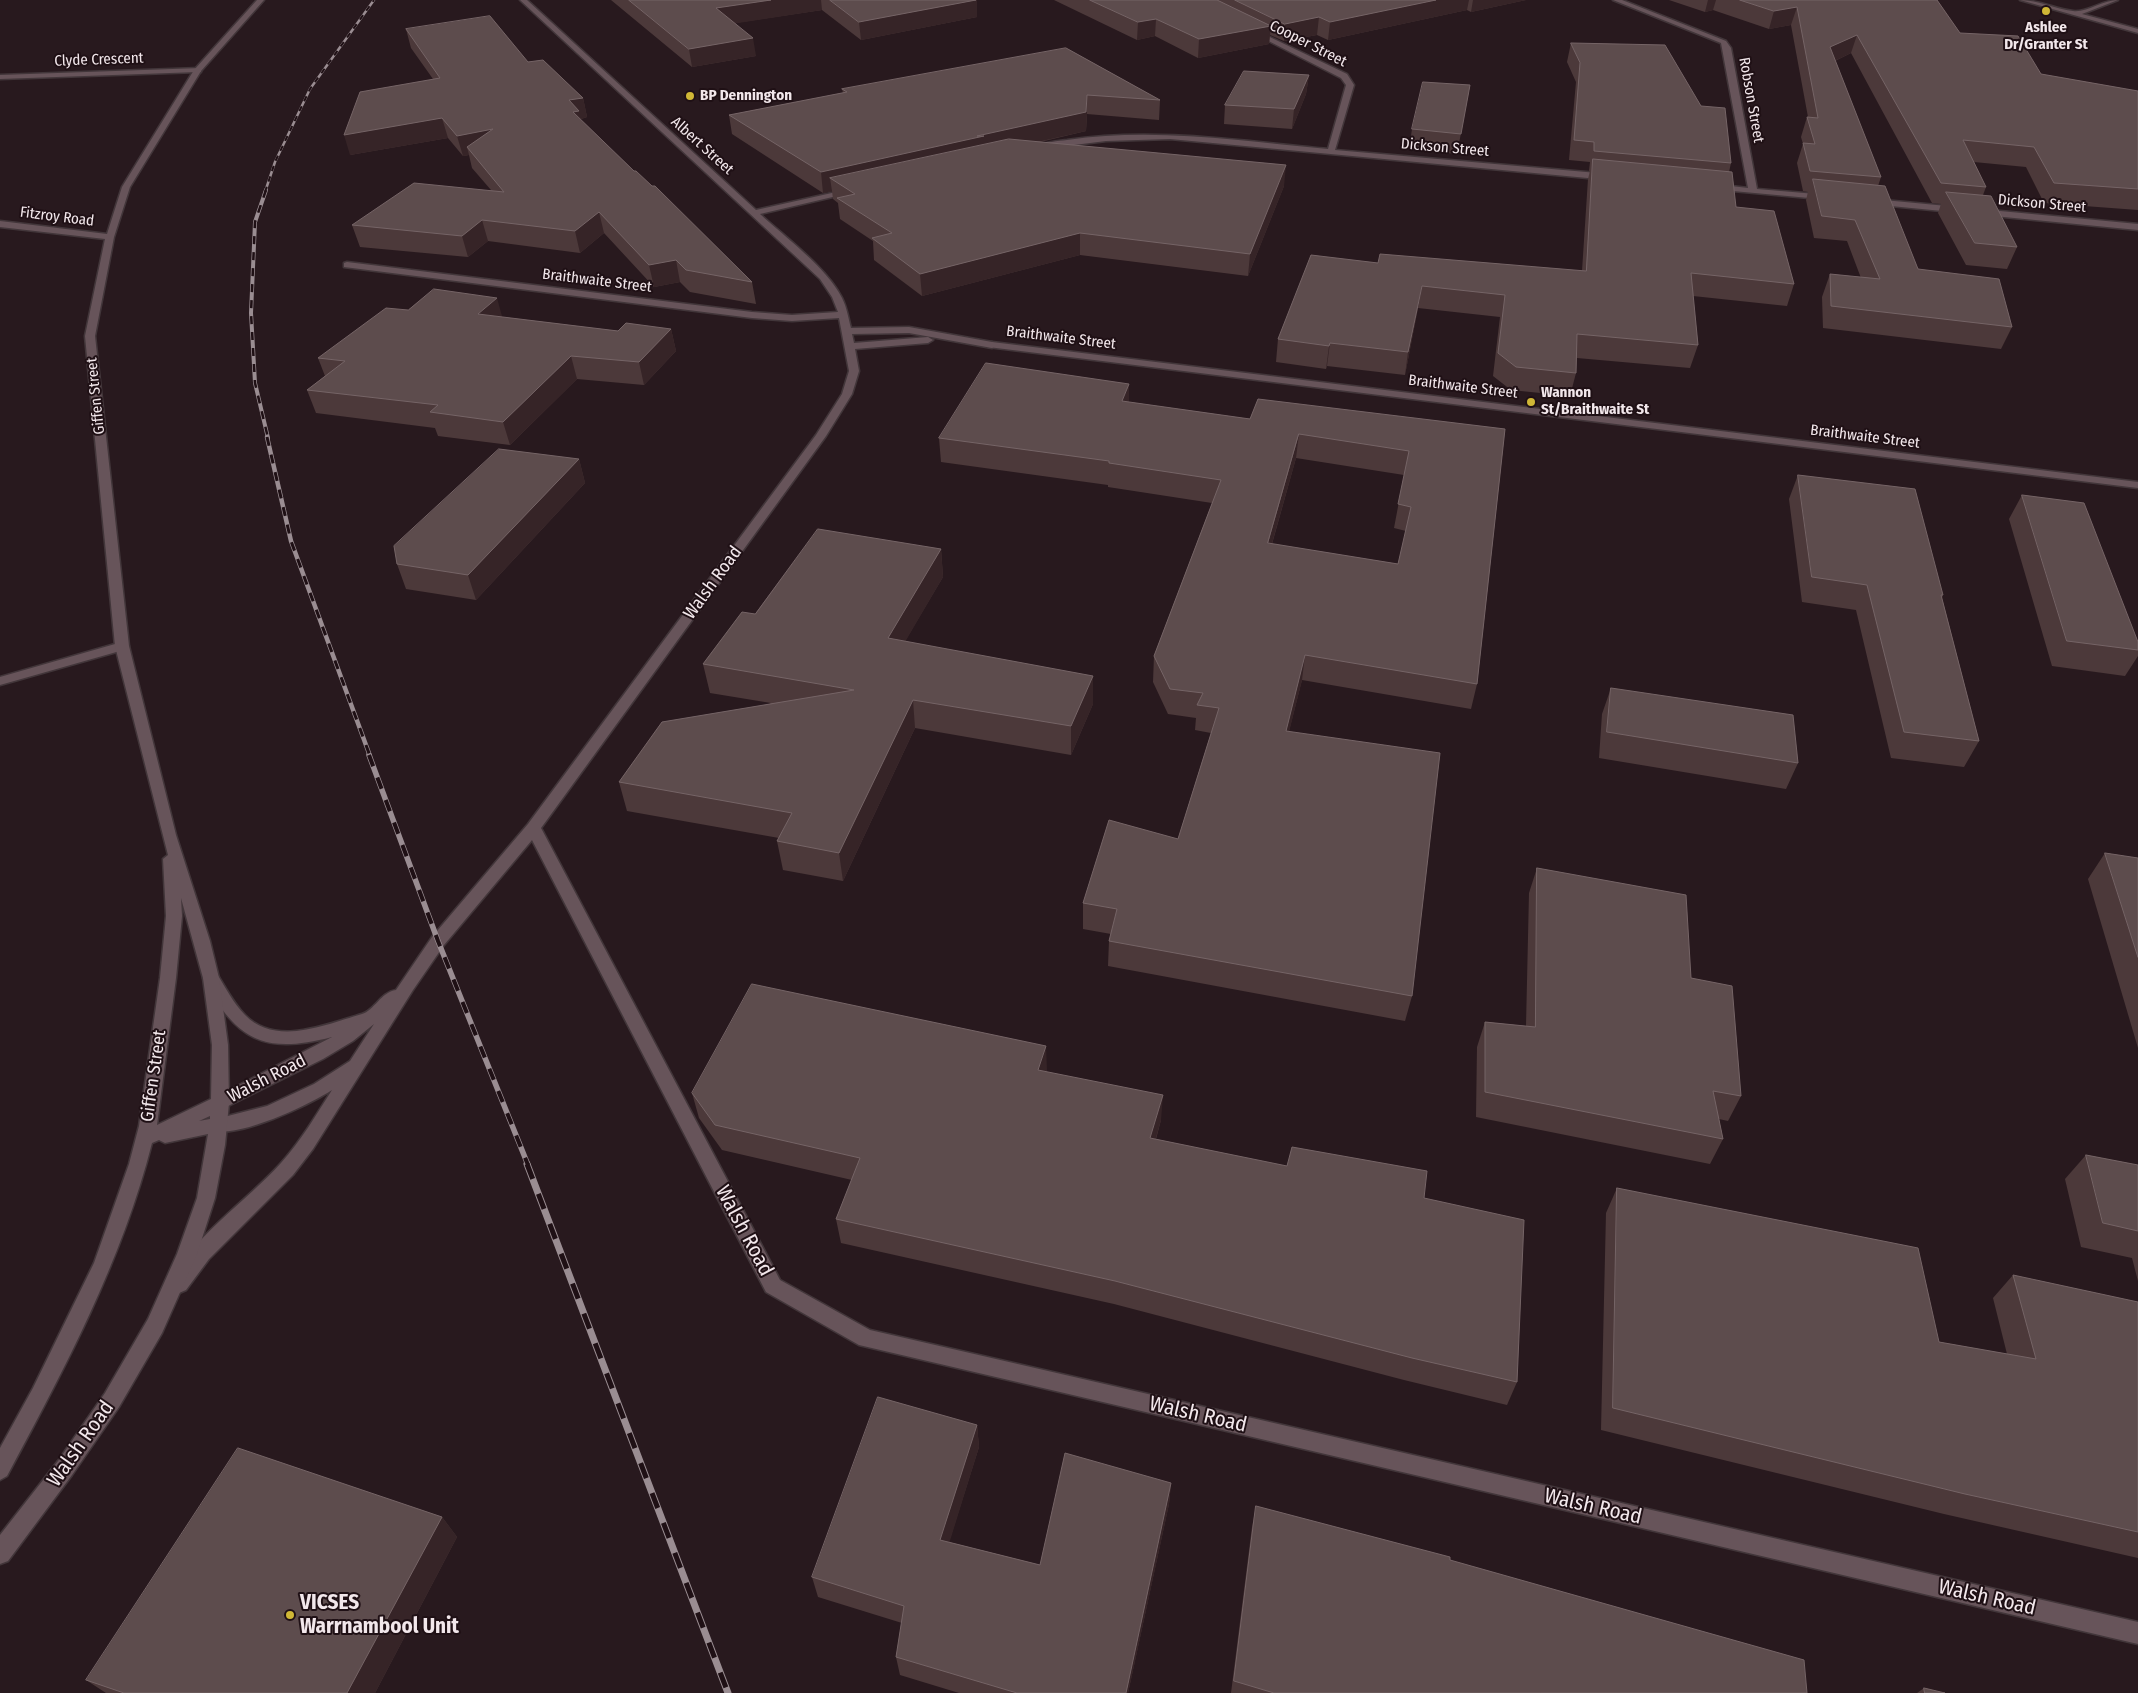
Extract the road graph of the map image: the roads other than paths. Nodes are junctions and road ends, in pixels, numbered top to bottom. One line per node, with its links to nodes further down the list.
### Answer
1 (261, 0): 9 (street, Giffen Street)
2 (523, 0): 19 (street, Albert Street)
3 (1616, 0): 16 (street, Robson Street)
4 (2023, 0): 6 (street)
5 (2116, 0): 6 (street)
6 (2076, 14): 8 (street)
7 (1240, 25): 12 (street, Cooper Street)
8 (2138, 30)
9 (198, 70): 10 (street, Clyde Crescent); 22 (street, Giffen Street)
10 (0, 78)
11 (1033, 149): 12 (street, Dickson Street)
12 (1330, 151): 13 (street, Dickson Street)
13 (1615, 178)
14 (1704, 186): 16 (street)
15 (862, 188): 19 (street)
16 (1753, 190): 17 (street)
17 (1842, 199)
18 (1862, 201): 21 (street, Dickson Street)
19 (755, 213): 24 (street, Albert Street)
20 (0, 224): 22 (street, Fitzroy Road)
21 (2138, 227)
22 (110, 237): 28 (street, Giffen Street)
23 (347, 264): 24 (street, Braithwaite Street)
24 (846, 323): 25 (street, Braithwaite Street); 26 (street, Walsh Road)
25 (992, 345): 26 (street, Braithwaite Street); 27 (street, Braithwaite Street)
26 (849, 346): 30 (street, Walsh Road)
27 (2138, 485)
28 (122, 646): 29 (street); 31 (street, Giffen Street)
29 (0, 681)
30 (533, 828): 33 (street, Walsh Road); 42 (street, Walsh Road)
31 (169, 835): 32 (street, Giffen Street); 38 (street, Giffen Street)
32 (211, 978): 34 (street); 36 (street, Giffen Street)
33 (407, 986): 34 (street, Walsh Road); 35 (street, Walsh Road)
34 (378, 1011): 36 (street, Walsh Road)
35 (361, 1059): 37 (street); 39 (street, Walsh Road)
36 (220, 1103): 37 (street, Walsh Road); 38 (street, Giffen Street)
37 (218, 1125): 38 (street); 39 (street, Walsh Road)
38 (144, 1139): 40 (street)
39 (166, 1301): 41 (street, Walsh Road)
40 (0, 1469)
41 (0, 1553)
42 (2138, 1633)

